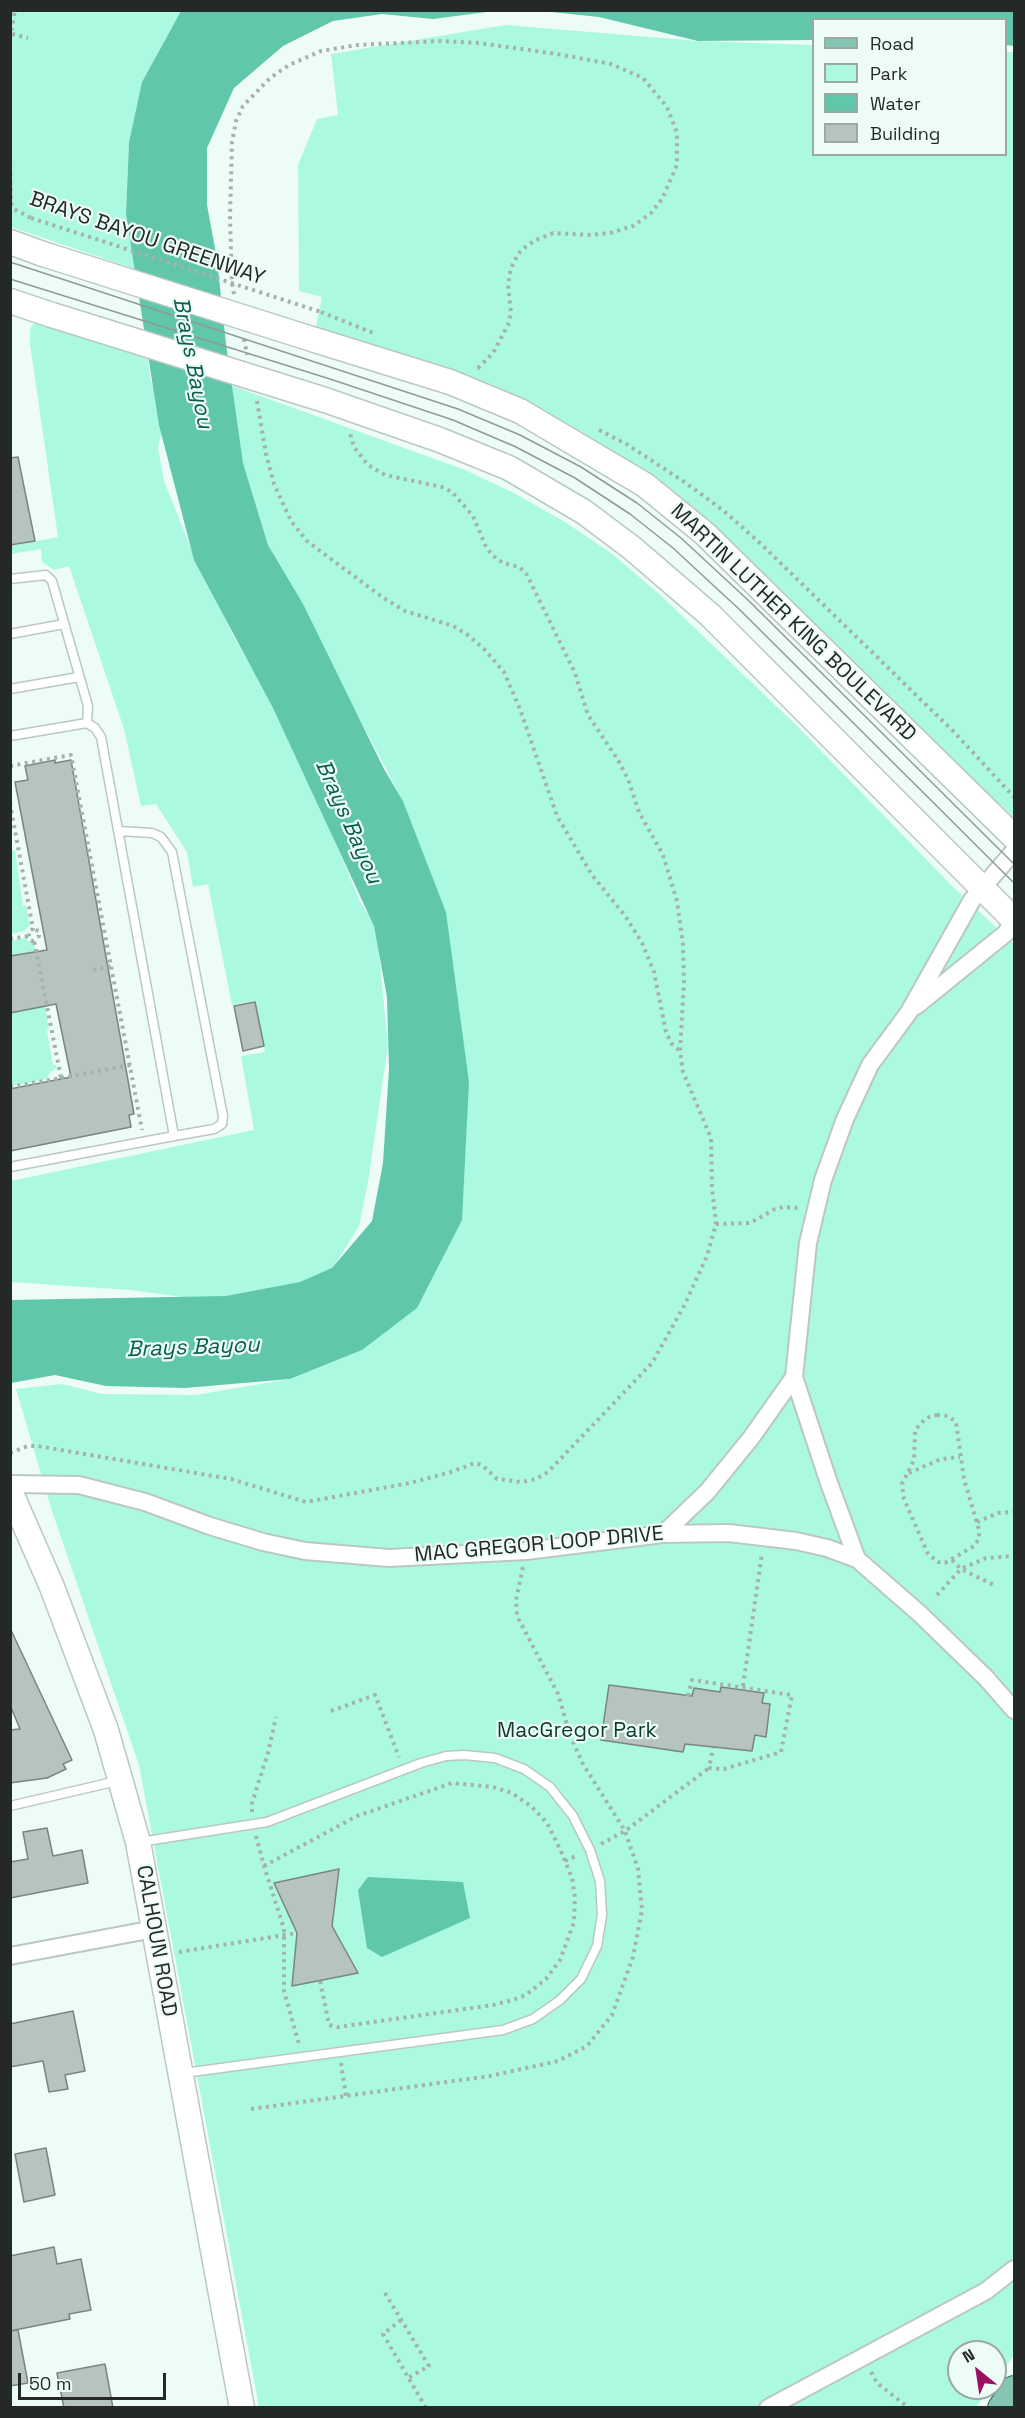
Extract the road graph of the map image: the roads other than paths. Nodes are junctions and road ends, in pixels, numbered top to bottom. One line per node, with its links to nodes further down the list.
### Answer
1 (10, 242): 11 (main road, MARTIN LUTHER KING BOULEVARD, bridge)
2 (10, 301): 13 (main road, bridge)
3 (10, 579): 4 (lane)
4 (64, 624): 5 (lane); 6 (lane)
5 (10, 634)
6 (79, 677): 7 (lane); 8 (lane)
7 (10, 689)
8 (87, 723): 9 (lane); 10 (lane)
9 (10, 736)
10 (119, 831): 16 (lane); 16 (lane)
11 (1014, 837)
12 (1014, 851): 13 (street)
13 (981, 888): 14 (main road); 15 (street)
14 (1014, 920): 15 (street)
15 (909, 1012): 18 (street)
16 (174, 1136): 17 (lane)
17 (10, 1167)
18 (794, 1377): 21 (street); 22 (street)
19 (10, 1484): 21 (street, MAC GREGOR LOOP DRIVE)
20 (10, 1491): 24 (main road, CALHOUN ROAD)
21 (663, 1534): 22 (street, MAC GREGOR LOOP DRIVE)
22 (857, 1559): 23 (street, MAC GREGOR LOOP DRIVE)
23 (1014, 1710)
24 (121, 1780): 25 (lane); 26 (main road, CALHOUN ROAD)
25 (10, 1806)
26 (138, 1842): 27 (main road, CALHOUN ROAD); 29 (lane)
27 (154, 1929): 28 (street); 29 (main road, CALHOUN ROAD)
28 (10, 1956)
29 (180, 2074): 32 (main road, CALHOUN ROAD)
30 (1014, 2269): 33 (street)
31 (1014, 2389): 34 (main road)
32 (242, 2408)
33 (768, 2408)
34 (1001, 2408)

